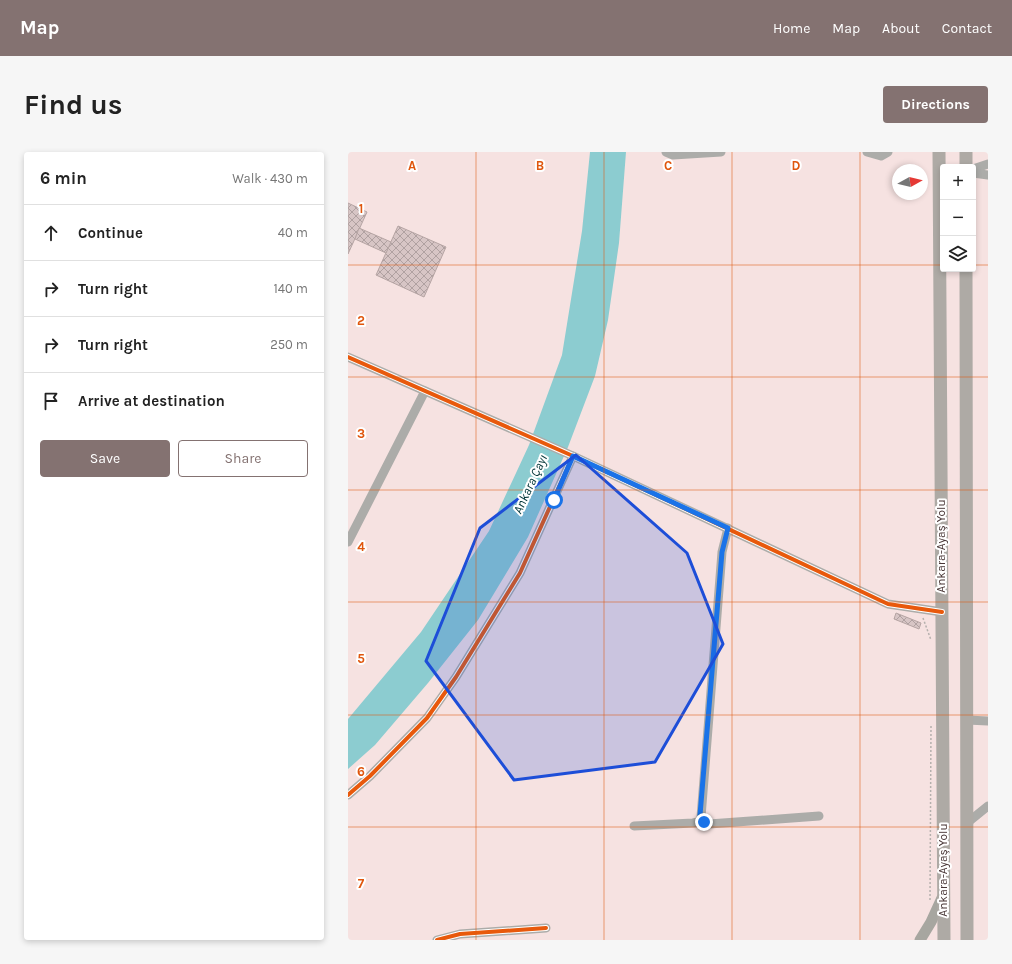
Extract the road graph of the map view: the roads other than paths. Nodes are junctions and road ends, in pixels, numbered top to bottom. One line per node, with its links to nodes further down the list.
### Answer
1 (666, 152): 7 (street)
2 (721, 152): 7 (street)
3 (867, 152): 4 (street)
4 (888, 152)
5 (940, 152): 19 (highway, Ankara-Ayaş Yolu)
6 (966, 152): 8 (highway)
7 (708, 153)
8 (966, 164)
9 (988, 164): 10 (street)
10 (976, 168)
11 (976, 173): 12 (street)
12 (988, 175)
13 (966, 272): 20 (highway, Ankara-Ayaş Yolu)
14 (348, 357): 15 (street)
15 (425, 391): 16 (street); 18 (street)
16 (573, 456): 17 (street); 22 (street)
17 (728, 528): 19 (street); 25 (street)
18 (348, 542)
19 (942, 612): 28 (highway, Ankara-Ayaş Yolu)
20 (978, 720): 21 (street); 26 (highway, Ankara-Ayaş Yolu)
21 (988, 727)
22 (348, 795)
23 (988, 806): 26 (street)
24 (819, 816): 25 (street)
25 (702, 821): 27 (street)
26 (967, 823): 33 (highway, Ankara-Ayaş Yolu)
27 (634, 826)
28 (944, 895): 31 (main road); 32 (highway, Ankara-Ayaş Yolu)
29 (546, 928): 30 (street)
30 (437, 940)
31 (920, 940)
32 (944, 940)
33 (967, 940)

